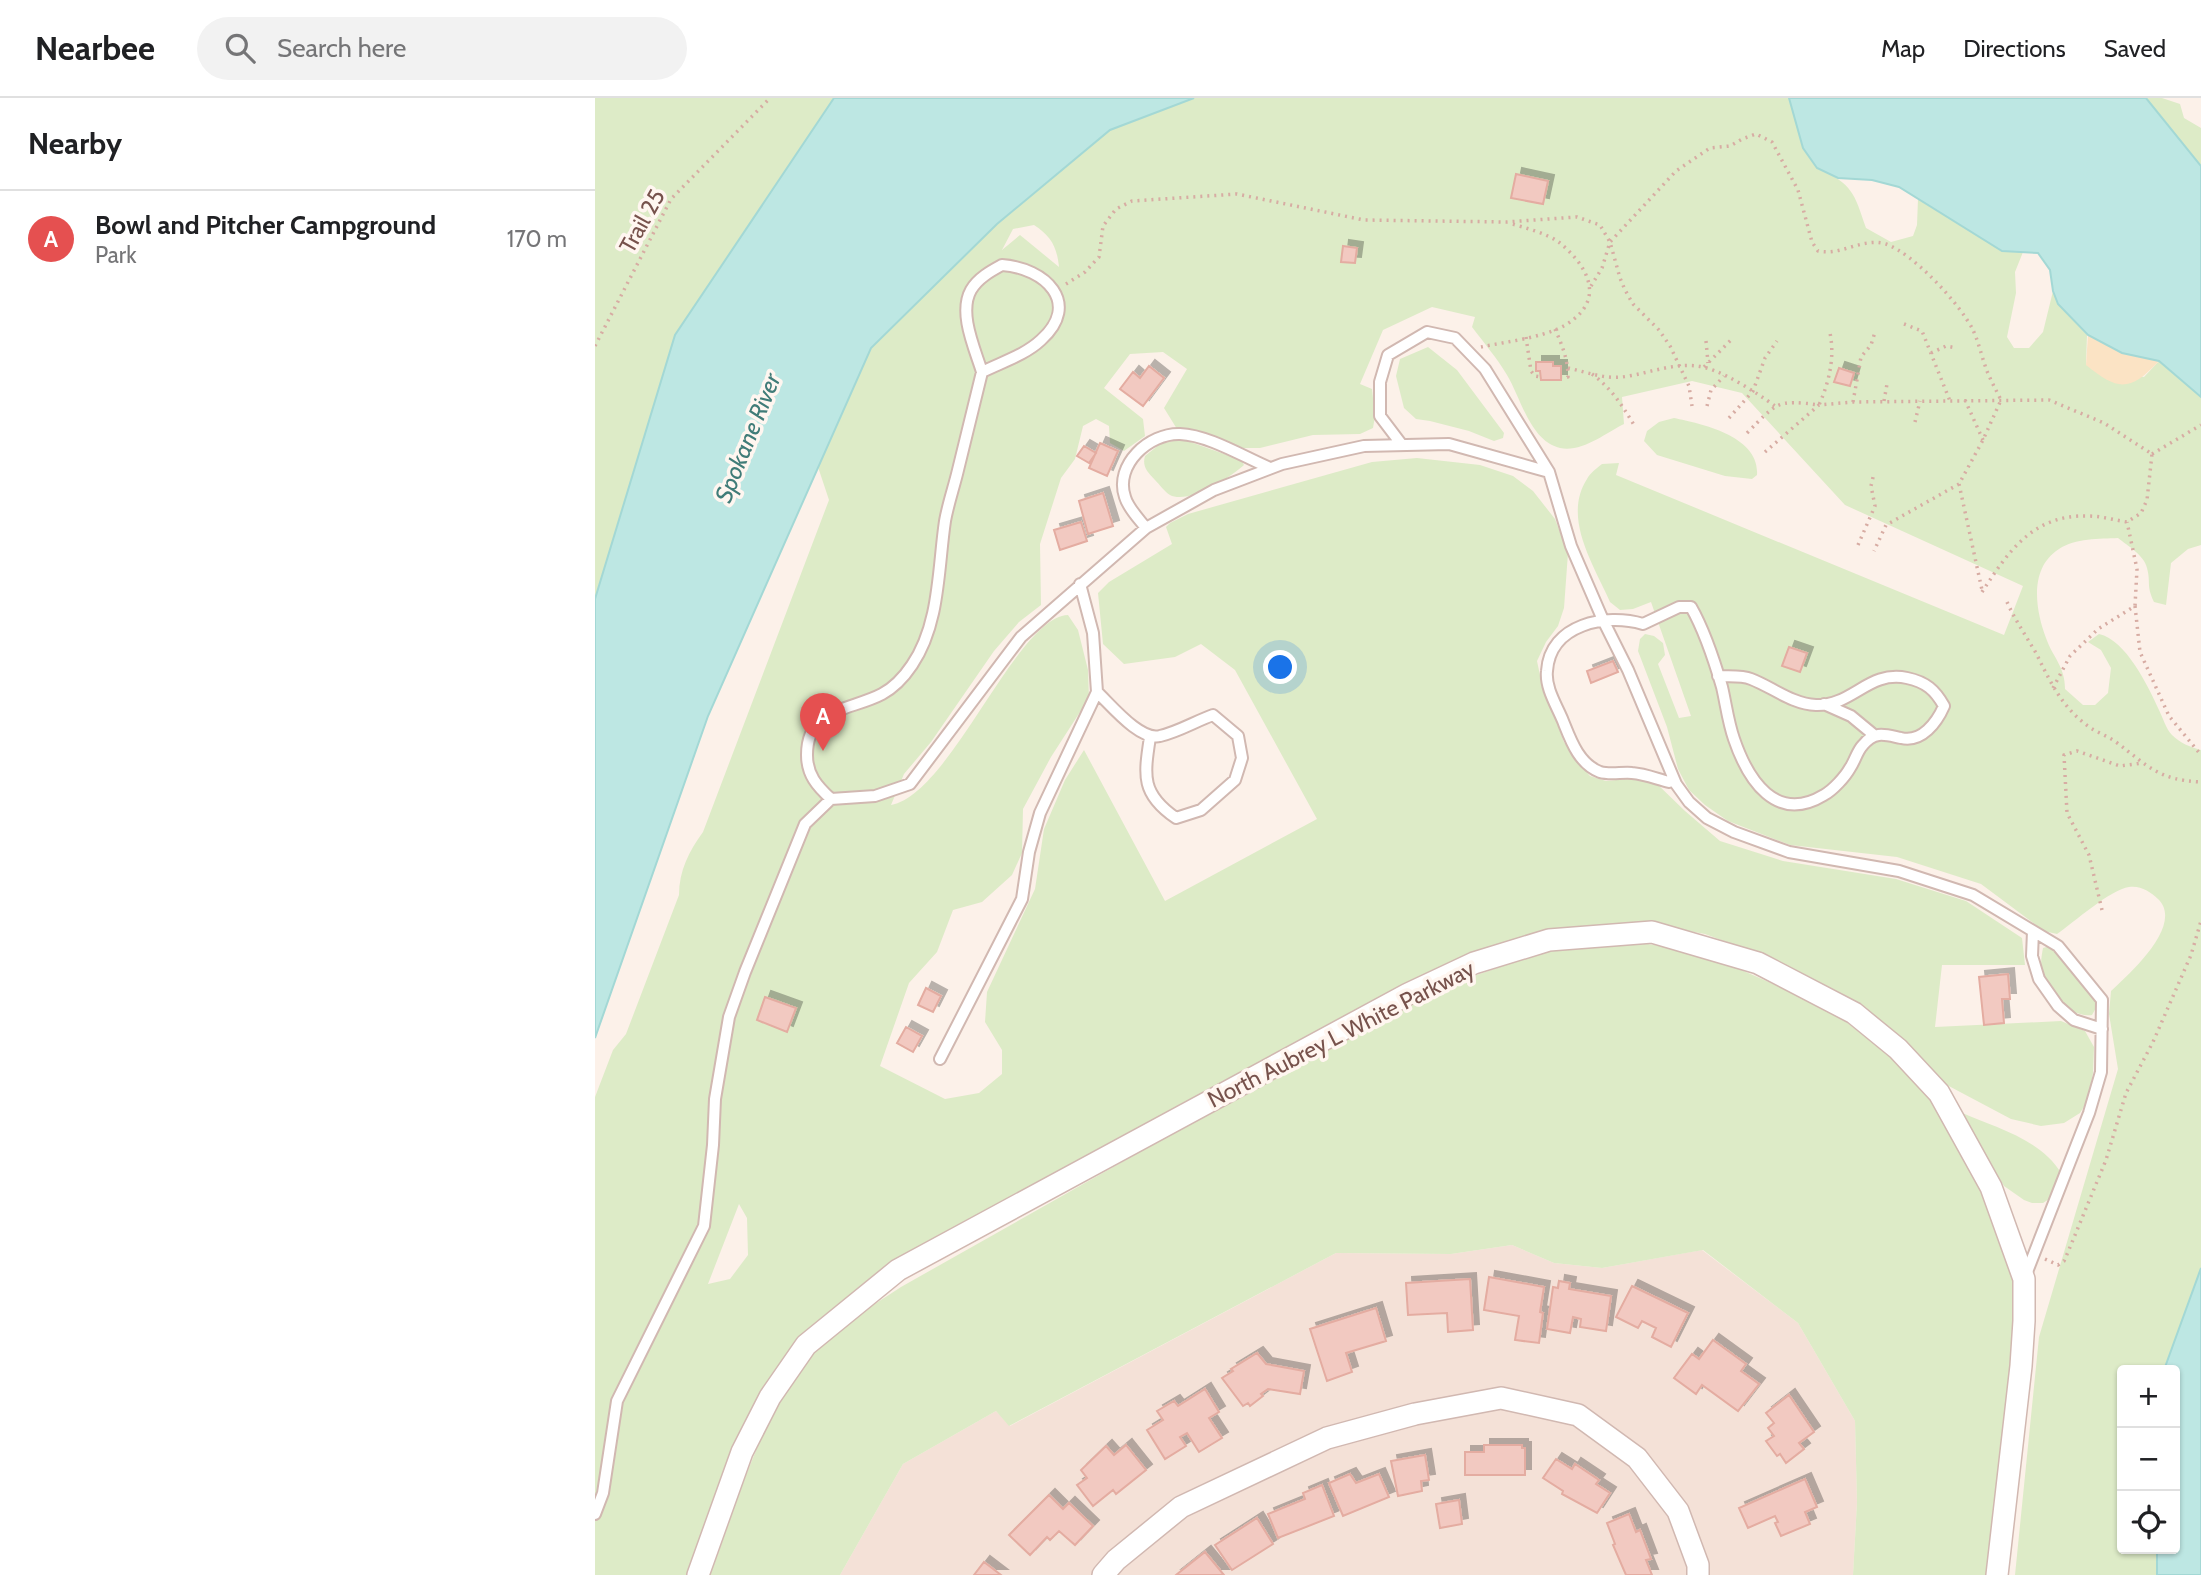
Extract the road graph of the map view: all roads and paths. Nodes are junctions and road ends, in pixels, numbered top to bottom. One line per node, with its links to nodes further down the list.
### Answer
1 (770, 98): 14 (path, Trail 25)
2 (1507, 222): 3 (path); 4 (path); 5 (path)
3 (1610, 242): 4 (path); 19 (path); 30 (path)
4 (1591, 286): 7 (path)
5 (1055, 291): 22 (lane); 22 (lane)
6 (1904, 324): 17 (path)
7 (1555, 329): 10 (path); 20 (path)
8 (1875, 332): 34 (path)
9 (1830, 334): 36 (path)
10 (1526, 337): 16 (path); 25 (path)
11 (1731, 340): 18 (path)
12 (1706, 341): 18 (path)
13 (1777, 341): 28 (path)
14 (595, 346)
15 (1957, 348): 17 (path)
16 (1467, 350): 45 (lane); 49 (lane)
17 (1931, 353): 33 (path)
18 (1708, 363): 21 (path)
19 (1679, 365): 21 (path); 23 (path); 35 (path)
20 (1568, 368): 23 (path); 26 (path)
21 (1704, 368): 24 (path)
22 (982, 372): 70 (lane)
23 (1591, 373): 41 (path)
24 (1724, 376): 28 (path); 37 (path)
25 (1541, 377)
26 (1562, 377)
27 (1887, 384): 31 (path)
28 (1753, 391): 38 (path); 39 (path)
29 (1965, 400): 30 (path); 33 (path); 44 (path)
30 (2001, 400): 44 (path); 47 (path)
31 (1884, 401): 32 (path); 34 (path)
32 (1920, 401): 33 (path); 40 (path)
33 (1950, 401)
34 (1853, 402): 36 (path)
35 (1692, 405)
36 (1819, 405): 38 (path); 46 (path)
37 (1707, 406)
38 (1775, 406): 43 (path)
39 (1729, 418)
40 (1915, 422)
41 (1634, 425)
42 (2201, 425): 47 (path)
43 (1747, 433)
44 (1983, 440): 51 (path)
45 (1402, 445): 48 (lane); 49 (lane)
46 (1765, 452)
47 (2152, 454): 52 (path)
48 (1270, 468): 53 (lane); 53 (lane)
49 (1549, 472): 59 (lane)
50 (1874, 473): 54 (path)
51 (1959, 484): 52 (path); 55 (path)
52 (2127, 522): 58 (path)
53 (1146, 528): 56 (lane)
54 (1859, 545)
55 (1874, 551)
56 (1080, 584): 62 (lane); 70 (lane)
57 (2007, 602): 61 (path)
58 (2135, 606): 61 (path); 66 (path)
59 (1602, 620): 60 (lane); 68 (lane); 73 (lane)
60 (1718, 676): 63 (lane); 64 (lane)
61 (2053, 688): 67 (path)
62 (1097, 692): 65 (lane); 75 (lane)
63 (1824, 704): 64 (lane); 64 (lane)
64 (1874, 735)
65 (1150, 737): 65 (lane)
66 (2201, 755)
67 (2142, 763): 69 (path); 71 (path)
68 (1669, 782)
69 (2201, 782)
70 (831, 799): 78 (lane)
71 (2102, 910)
72 (2201, 921): 76 (path)
73 (2033, 931): 74 (lane); 74 (lane)
74 (2102, 1029): 76 (lane)
75 (940, 1059)
76 (2035, 1254): 77 (lane)
77 (2024, 1279): 80 (street, North Aubrey L White Parkway); 83 (street, North Aubrey L White Parkway)
78 (599, 1493): 79 (lane)
79 (595, 1514)
80 (698, 1575)
81 (1103, 1575): 82 (street)
82 (1698, 1575)
83 (1997, 1575)

